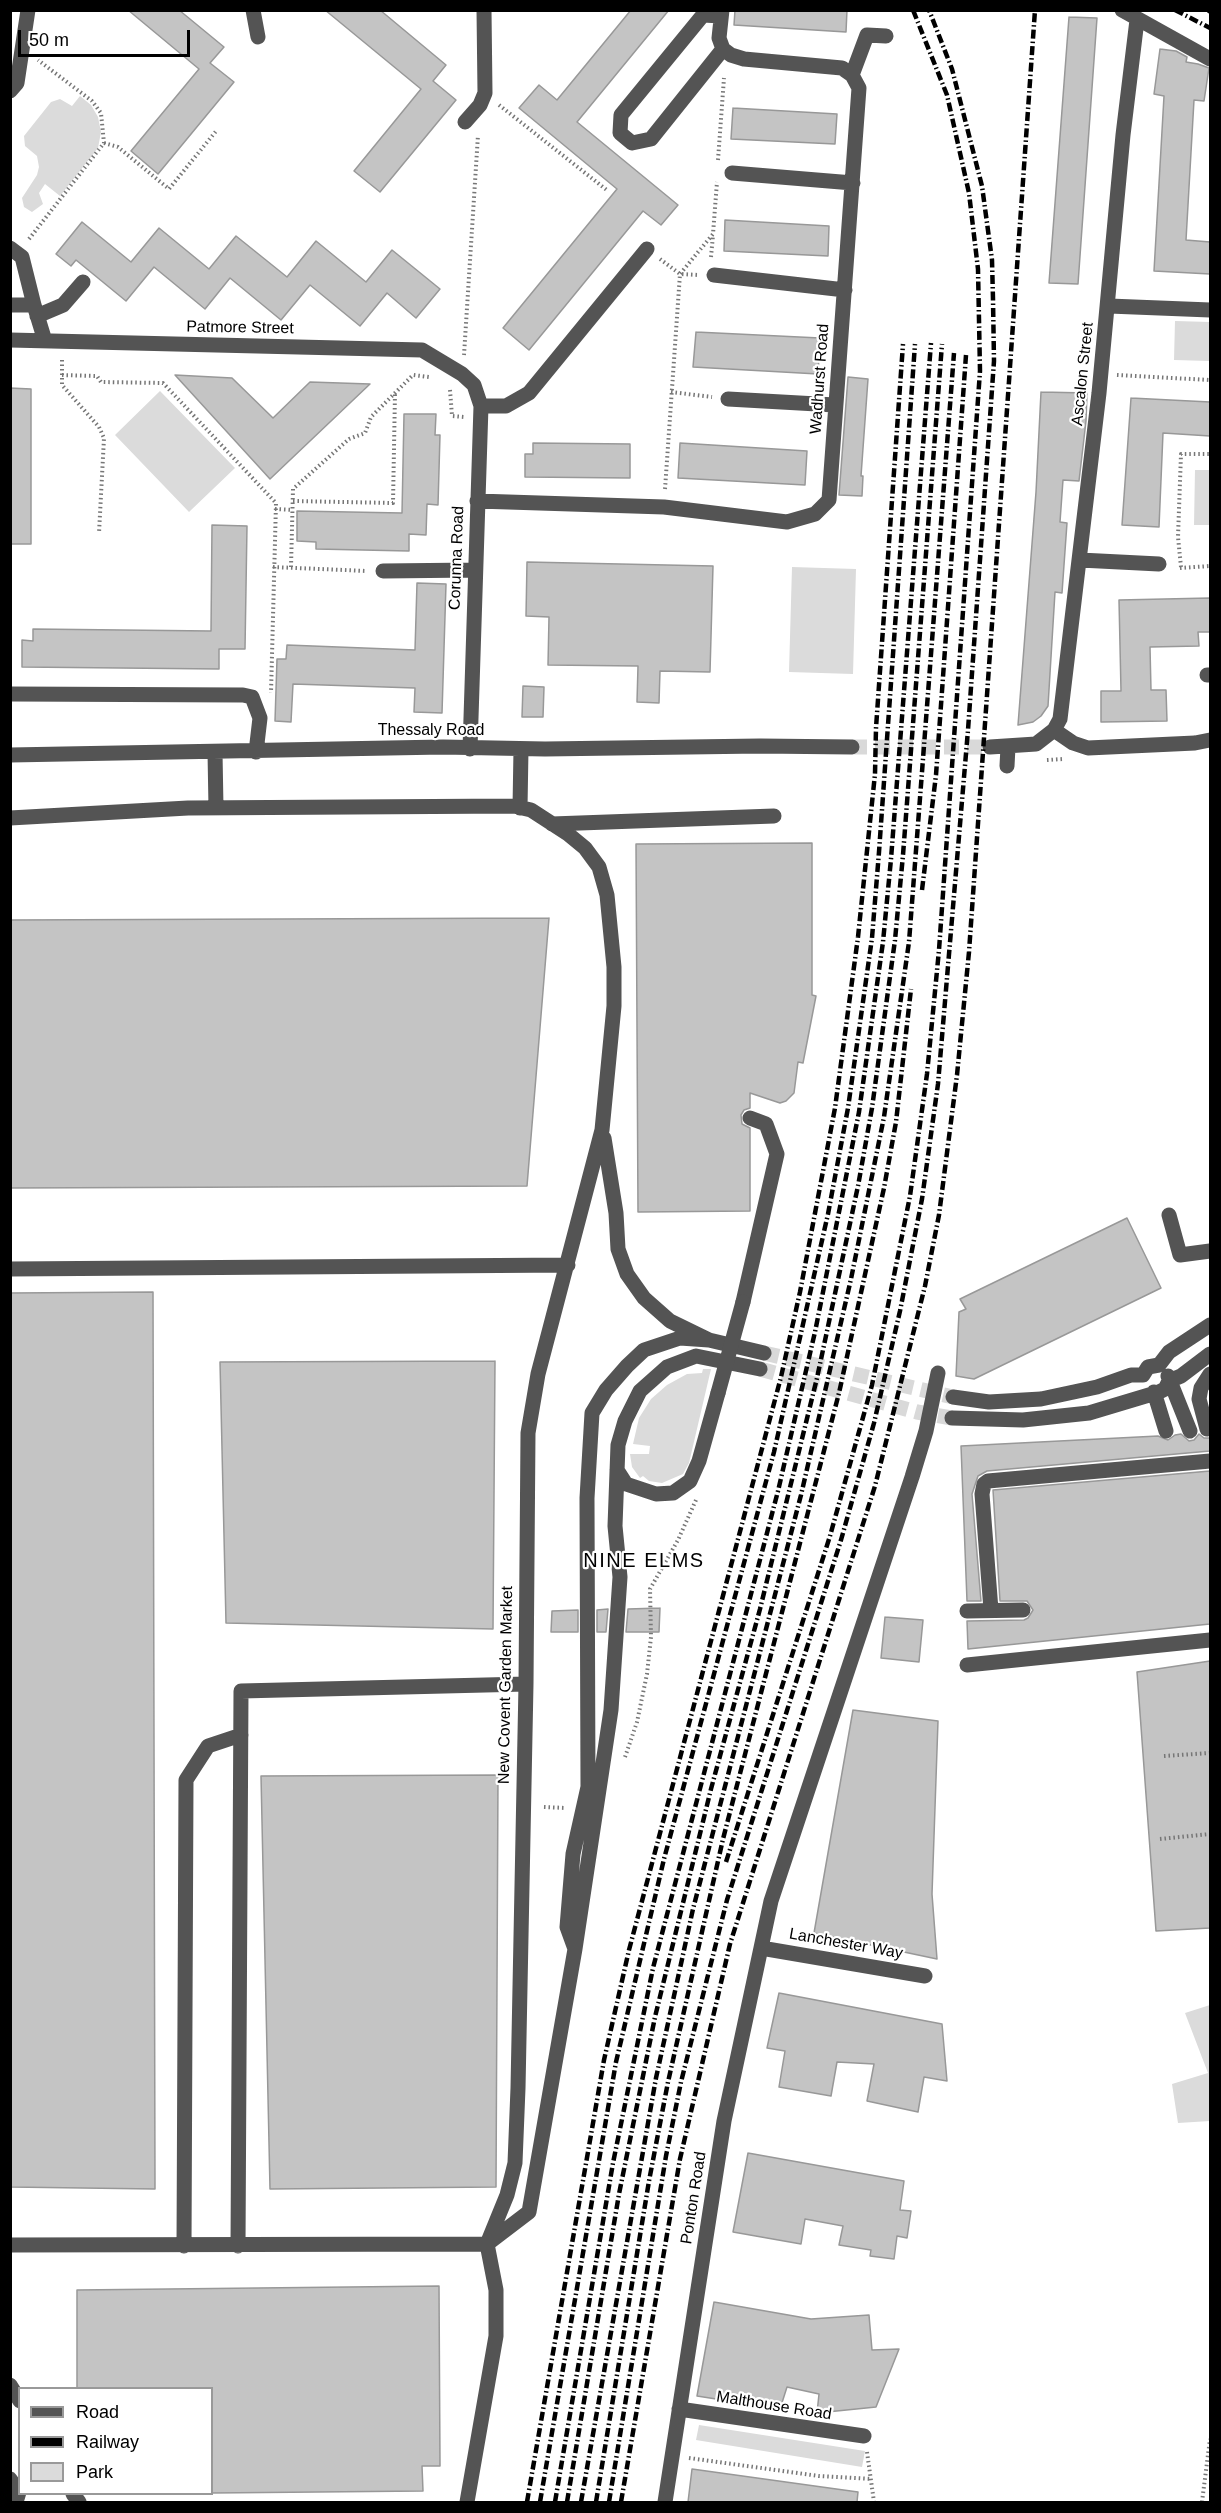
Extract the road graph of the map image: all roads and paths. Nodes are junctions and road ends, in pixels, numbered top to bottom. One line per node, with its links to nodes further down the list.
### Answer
1 (28, 10): 10 (street)
2 (253, 10): 8 (street)
3 (484, 10): 14 (street)
4 (1122, 10): 6 (street)
5 (722, 13): 9 (street); 9 (street)
6 (1137, 20): 11 (street); 28 (street, Ascalon Street)
7 (886, 36): 12 (street)
8 (258, 37)
9 (727, 52): 12 (street); 23 (path)
10 (20, 57): 13 (street); 17 (path)
11 (1210, 59)
12 (852, 75): 19 (street, Wadhurst Road)
13 (10, 91)
14 (482, 99): 15 (street); 20 (path); 34 (path)
15 (465, 122)
16 (217, 130): 17 (path)
17 (104, 143): 21 (path)
18 (732, 173): 19 (street)
19 (853, 183): 26 (street, Wadhurst Road)
20 (608, 191)
21 (11, 248): 29 (street)
22 (647, 249): 23 (path); 44 (street)
23 (680, 274): 24 (path); 41 (path)
24 (714, 275): 26 (street)
25 (83, 282): 29 (street)
26 (845, 290): 43 (street, Wadhurst Road)
27 (10, 305): 29 (street)
28 (1108, 306): 30 (street); 35 (street, Ascalon Street)
29 (35, 310): 32 (street)
30 (1210, 310)
31 (10, 340): 32 (street, Patmore Street)
32 (45, 341): 33 (street, Patmore Street)
33 (64, 341): 34 (street, Patmore Street); 36 (path)
34 (462, 374): 44 (street, Corunna Road)
35 (1101, 374): 38 (path); 52 (street, Ascalon Street)
36 (62, 375): 49 (path); 51 (path)
37 (433, 377): 40 (path)
38 (1210, 380)
39 (443, 384): 44 (path)
40 (395, 392): 46 (path); 46 (path)
41 (671, 392): 42 (path); 48 (path)
42 (728, 399): 43 (street)
43 (835, 405): 48 (street, Wadhurst Road)
44 (481, 412): 47 (street, Corunna Road)
45 (1210, 454): 57 (path)
46 (293, 501): 50 (path)
47 (477, 501): 48 (street, Wadhurst Road); 58 (street, Corunna Road)
48 (664, 507)
49 (275, 509): 50 (path); 55 (path)
50 (292, 510): 56 (path)
51 (99, 533)
52 (1080, 560): 53 (street); 62 (street, Ascalon Street)
53 (1159, 564): 57 (path)
54 (1210, 566): 57 (path)
55 (273, 567): 56 (path); 61 (path)
56 (291, 567): 59 (path)
57 (1181, 567)
58 (475, 570): 59 (street); 67 (street, Corunna Road)
59 (382, 571)
60 (10, 693): 70 (street)
61 (270, 698)
62 (1054, 730): 63 (street); 66 (street)
63 (1210, 740)
64 (852, 747): 68 (street, Thessaly Road)
65 (990, 747): 66 (street)
66 (1008, 747): 72 (street)
67 (470, 749): 68 (street, Thessaly Road); 70 (street, Thessaly Road)
68 (521, 749): 73 (street)
69 (215, 752): 70 (street, Thessaly Road); 71 (street, Thessaly Road); 74 (street)
70 (256, 752)
71 (10, 755)
72 (1007, 766)
73 (520, 807): 74 (street); 77 (street, New Covent Garden Market)
74 (216, 808): 76 (street)
75 (774, 816): 77 (street)
76 (10, 818)
77 (552, 824): 79 (street, New Covent Garden Market)
78 (750, 1118): 101 (street, bridge)
79 (602, 1130): 82 (street, New Covent Garden Market); 85 (street, New Covent Garden Market)
80 (1169, 1215): 81 (street)
81 (1210, 1251)
82 (568, 1265): 83 (street); 107 (street, New Covent Garden Market)
83 (10, 1269)
84 (1210, 1325): 88 (street)
85 (709, 1341): 86 (street, New Covent Garden Market); 117 (street)
86 (764, 1353)
87 (1210, 1354): 93 (street)
88 (1159, 1365): 92 (street); 93 (street)
89 (760, 1369): 100 (street)
90 (938, 1373): 116 (street, Ponton Road)
91 (1210, 1374): 96 (street)
92 (1143, 1376): 93 (street); 94 (street)
93 (1162, 1387): 95 (street); 97 (street); 98 (street)
94 (953, 1397)
95 (952, 1418)
96 (1207, 1429)
97 (1166, 1431)
98 (1190, 1431)
99 (1210, 1461): 102 (street)
100 (617, 1470): 101 (street); 117 (street)
101 (690, 1481): 111 (path)
102 (991, 1610): 103 (street); 104 (street)
103 (1023, 1610)
104 (967, 1611)
105 (1210, 1640): 106 (street)
106 (967, 1665)
107 (526, 1684): 108 (street); 119 (street, New Covent Garden Market)
108 (241, 1735): 121 (street); 122 (street)
109 (1210, 1753): 110 (path)
110 (1164, 1756)
111 (624, 1758)
112 (544, 1807): 113 (path)
113 (576, 1808)
114 (1210, 1834): 115 (path)
115 (1160, 1839)
116 (761, 1948): 118 (street, Lanchester Way); 125 (street, Ponton Road)
117 (575, 1949): 119 (street)
118 (925, 1976)
119 (488, 2244): 122 (street); 130 (street)
120 (10, 2245): 121 (street)
121 (184, 2246): 122 (street)
122 (238, 2246)
123 (10, 2385): 124 (street)
124 (18, 2398)
125 (679, 2409): 126 (street, Malthouse Road); 128 (street, Ponton Road)
126 (864, 2436): 129 (path)
127 (1210, 2439): 133 (path)
128 (673, 2456): 129 (path); 131 (street, Ponton Road)
129 (872, 2479): 132 (path)
130 (467, 2502)
131 (665, 2502)
132 (874, 2502)
133 (1202, 2502)

